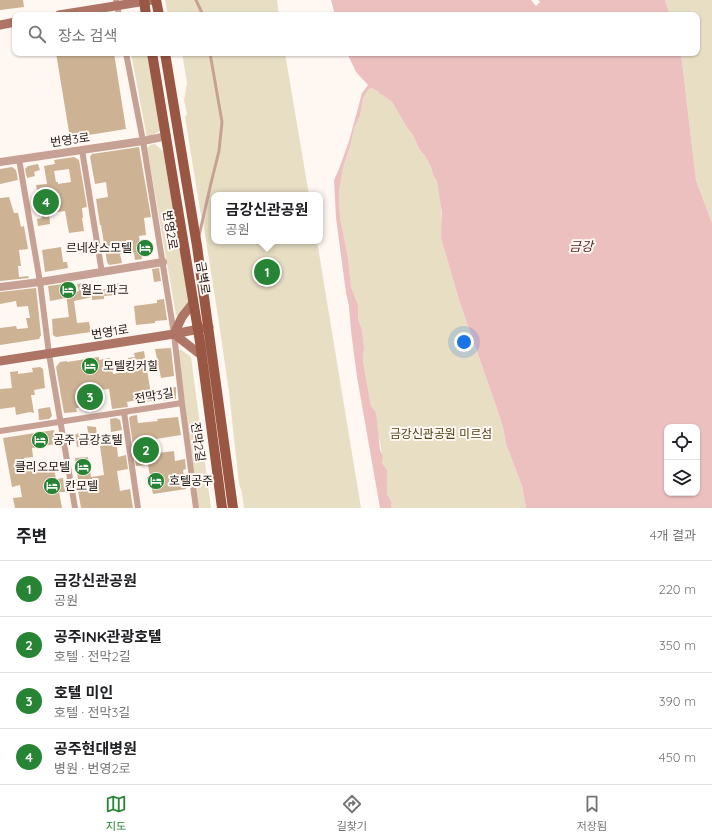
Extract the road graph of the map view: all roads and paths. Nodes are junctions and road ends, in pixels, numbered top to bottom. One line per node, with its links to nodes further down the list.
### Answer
1 (147, 0): 4 (main road); 6 (main road)
2 (156, 0): 7 (main road)
3 (196, 0): 8 (lane)
4 (117, 3): 5 (main road)
5 (74, 12)
6 (146, 12)
7 (158, 12)
8 (202, 12)
9 (12, 23): 10 (main road)
10 (0, 25)
11 (127, 56): 16 (street)
12 (153, 56): 15 (main road, 금벽로)
13 (165, 56): 20 (main road, 금벽로)
14 (211, 56): 20 (lane)
15 (167, 136): 16 (street, 번영3로); 25 (main road, 금벽로)
16 (143, 141): 17 (street, 번영3로); 21 (street, 번영2로)
17 (82, 150): 18 (street, 번영3로); 22 (street)
18 (19, 159): 19 (street, 번영3로); 23 (street)
19 (0, 162)
20 (197, 246): 26 (main road, 금벽로)
21 (163, 262): 22 (street, 번영2로); 28 (street)
22 (102, 273): 23 (street, 번영2로)
23 (40, 282): 24 (street, 번영2로); 29 (street)
24 (0, 287)
25 (193, 303): 27 (main road, 금벽로); 28 (main road)
26 (209, 327): 27 (main road, 번영1로); 40 (main road, 금벽로)
27 (197, 328): 28 (main road, 번영1로); 30 (main road, 금벽로)
28 (174, 334): 29 (main road, 번영1로); 30 (main road); 32 (street, 전막3길)
29 (49, 354): 31 (main road, 번영1로); 34 (street)
30 (202, 355): 39 (main road, 금벽로)
31 (0, 361)
32 (182, 403): 33 (street, 전막3길); 38 (street, 전막2길)
33 (124, 412): 34 (street, 전막3길); 37 (street)
34 (60, 422): 35 (street, 전막3길); 36 (street)
35 (0, 431)
36 (75, 508)
37 (138, 508)
38 (196, 508)
39 (222, 508)
40 (233, 508)

